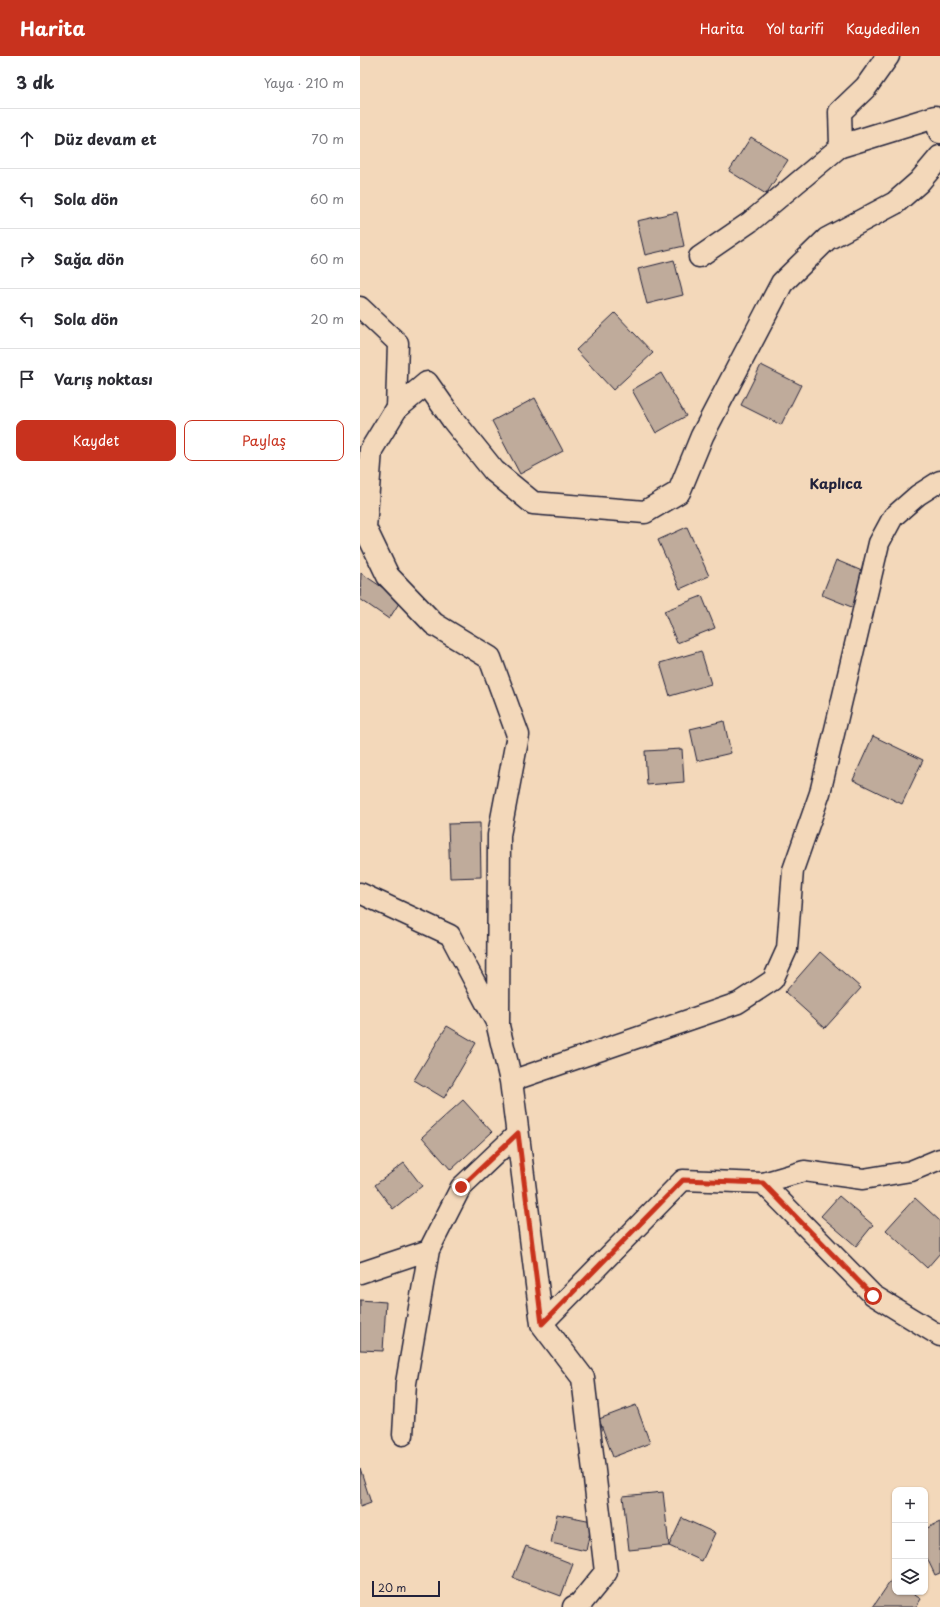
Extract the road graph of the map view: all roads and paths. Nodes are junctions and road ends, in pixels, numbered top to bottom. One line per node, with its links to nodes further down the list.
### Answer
1 (888, 56): 3 (street)
2 (940, 132): 3 (street)
3 (841, 146): 5 (street)
4 (940, 157): 7 (street)
5 (699, 257)
6 (360, 307): 7 (street)
7 (396, 409): 10 (street)
8 (940, 481): 11 (street)
9 (360, 893): 10 (street)
10 (498, 1026): 11 (street)
11 (511, 1081): 12 (street)
12 (518, 1133): 15 (street); 17 (street)
13 (940, 1159): 14 (street)
14 (763, 1183): 17 (street); 18 (street)
15 (429, 1250): 16 (street); 19 (street)
16 (360, 1273)
17 (542, 1324): 20 (street)
18 (940, 1336)
19 (403, 1435)
20 (574, 1607)

